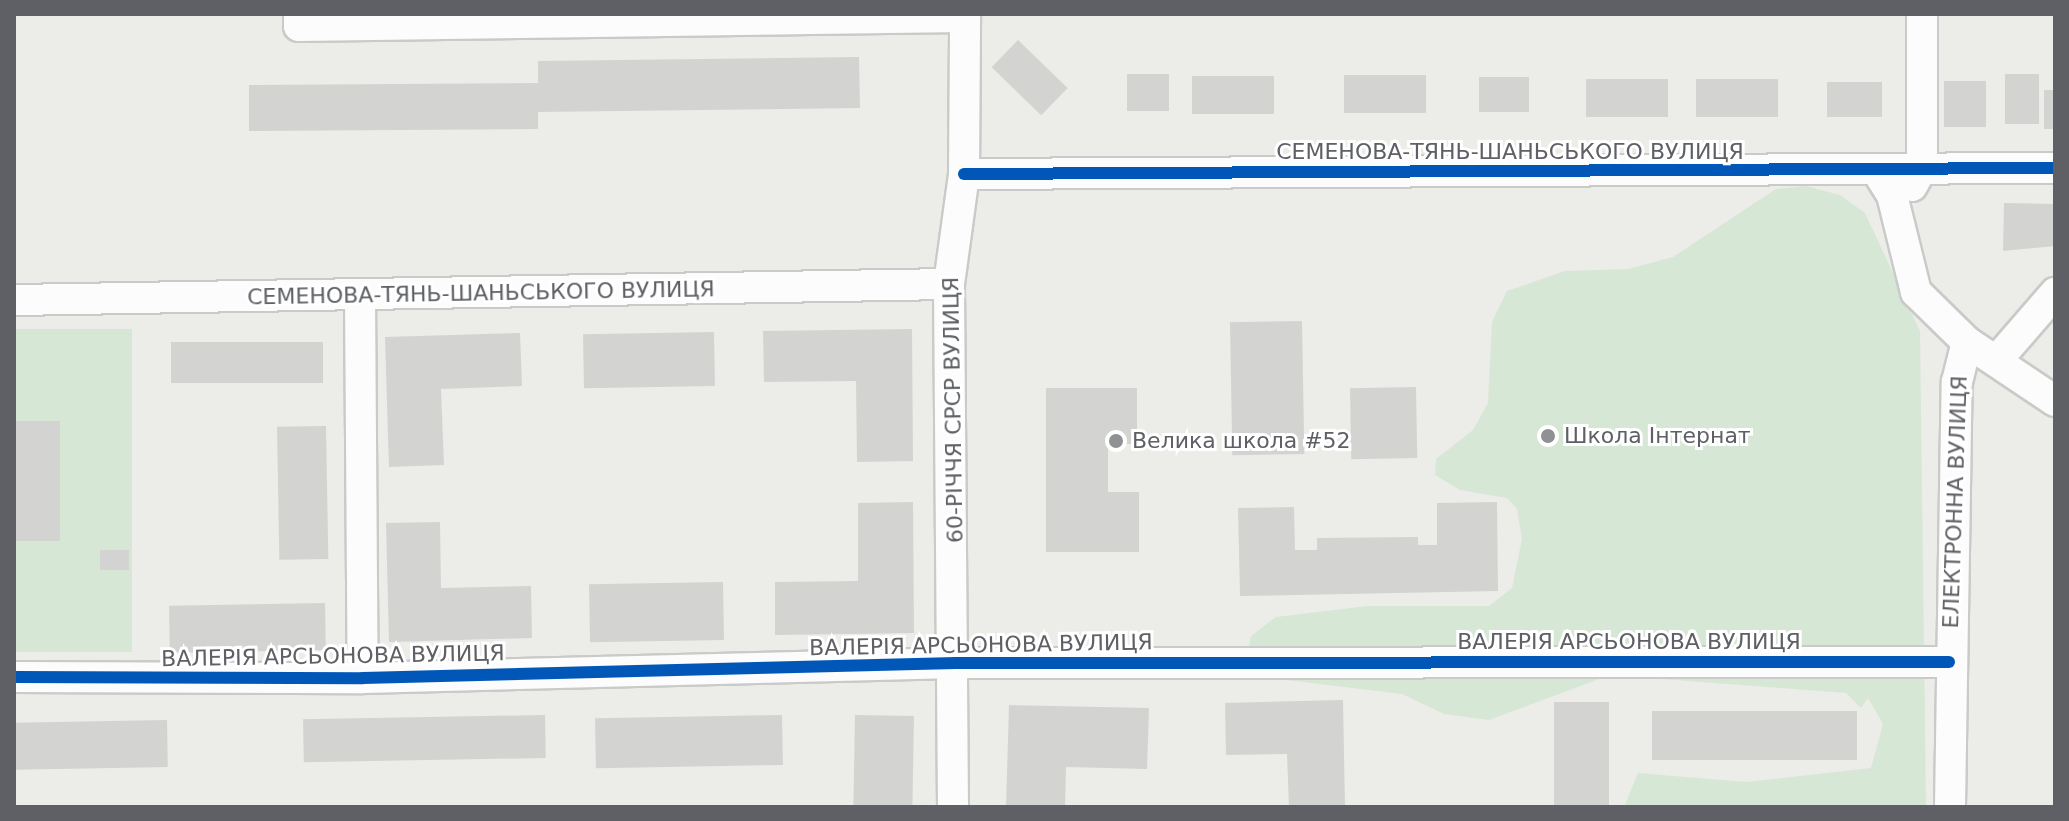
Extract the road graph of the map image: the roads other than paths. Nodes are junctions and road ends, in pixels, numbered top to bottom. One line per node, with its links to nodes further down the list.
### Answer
1 (299, 14): 4 (street)
2 (1922, 14): 5 (street)
3 (964, 16): 4 (street); 8 (street, 60-РІЧЧЯ СРСР ВУЛИЦЯ)
4 (567, 18)
5 (1922, 168): 6 (street, СЕМЕНОВА-ТЯНЬ-ШАНЬСЬКОГО ВУЛИЦЯ); 7 (street, СЕМЕНОВА-ТЯНЬ-ШАНЬСЬКОГО ВУЛИЦЯ); 9 (street)
6 (2055, 168)
7 (1877, 171): 8 (street, СЕМЕНОВА-ТЯНЬ-ШАНЬСЬКОГО ВУЛИЦЯ); 9 (street)
8 (964, 174): 10 (street, 60-РІЧЧЯ СРСР ВУЛИЦЯ)
9 (1897, 214): 14 (street)
10 (949, 284): 12 (street, СЕМЕНОВА-ТЯНЬ-ШАНЬСЬКОГО ВУЛИЦЯ); 18 (street, 60-РІЧЧЯ СРСР ВУЛИЦЯ)
11 (2055, 293): 15 (street)
12 (360, 296): 13 (street, СЕМЕНОВА-ТЯНЬ-ШАНЬСЬКОГО ВУЛИЦЯ); 20 (street)
13 (14, 300)
14 (1967, 342): 15 (street); 17 (street, ЕЛЕКТРОННА ВУЛИЦЯ)
15 (1997, 360): 16 (street)
16 (2055, 401)
17 (1949, 662): 18 (street, ВАЛЕРІЯ АРСЬОНОВА ВУЛИЦЯ); 22 (street, ЕЛЕКТРОННА ВУЛИЦЯ)
18 (956, 663): 20 (street, ВАЛЕРІЯ АРСЬОНОВА ВУЛИЦЯ); 21 (street, 60-РІЧЧЯ СРСР ВУЛИЦЯ)
19 (14, 677): 20 (street, ВАЛЕРІЯ АРСЬОНОВА ВУЛИЦЯ)
20 (363, 678)
21 (953, 807)
22 (1950, 807)

